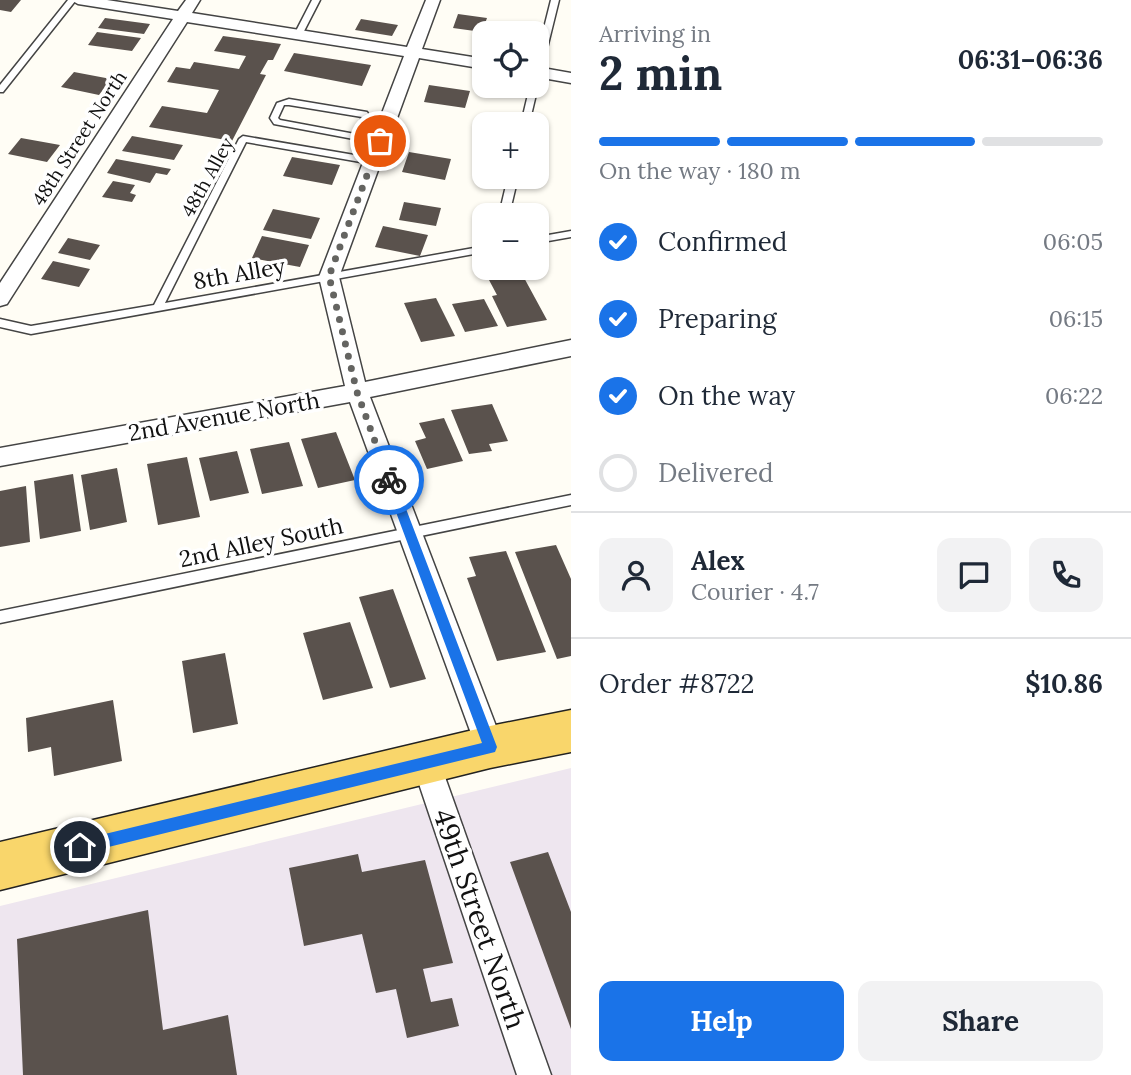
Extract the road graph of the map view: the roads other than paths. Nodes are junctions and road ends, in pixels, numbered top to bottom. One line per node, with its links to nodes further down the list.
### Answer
1 (72, 0): 14 (lane)
2 (78, 0): 7 (street)
3 (193, 0): 7 (street, 48th Street North)
4 (316, 0): 9 (lane)
5 (433, 0): 10 (street)
6 (555, 0): 8 (lane)
7 (182, 16): 9 (street); 20 (street, 48th Street North)
8 (549, 24)
9 (298, 34): 10 (street)
10 (413, 53): 11 (street); 15 (street)
11 (472, 62)
12 (549, 75): 13 (street)
13 (571, 78)
14 (0, 90)
15 (370, 146): 15 (lane); 19 (street); 21 (lane, 48th Alley)
16 (571, 234): 17 (lane)
17 (549, 238)
18 (472, 250): 19 (lane, 8th Alley)
19 (329, 276): 21 (lane, 8th Alley); 24 (street)
20 (0, 299)
21 (158, 306): 22 (lane, 8th Alley)
22 (0, 323)
23 (571, 348): 24 (street, 2nd Avenue North)
24 (357, 392): 25 (street, 2nd Avenue North); 27 (street)
25 (0, 457)
26 (570, 501): 27 (lane, 2nd Alley South)
27 (409, 533): 28 (lane, 2nd Alley South); 30 (street)
28 (0, 617)
29 (571, 731): 30 (main road)
30 (490, 747): 31 (main road)
31 (426, 763): 32 (main road); 33 (street, 49th Street North)
32 (0, 866)
33 (534, 1075)

